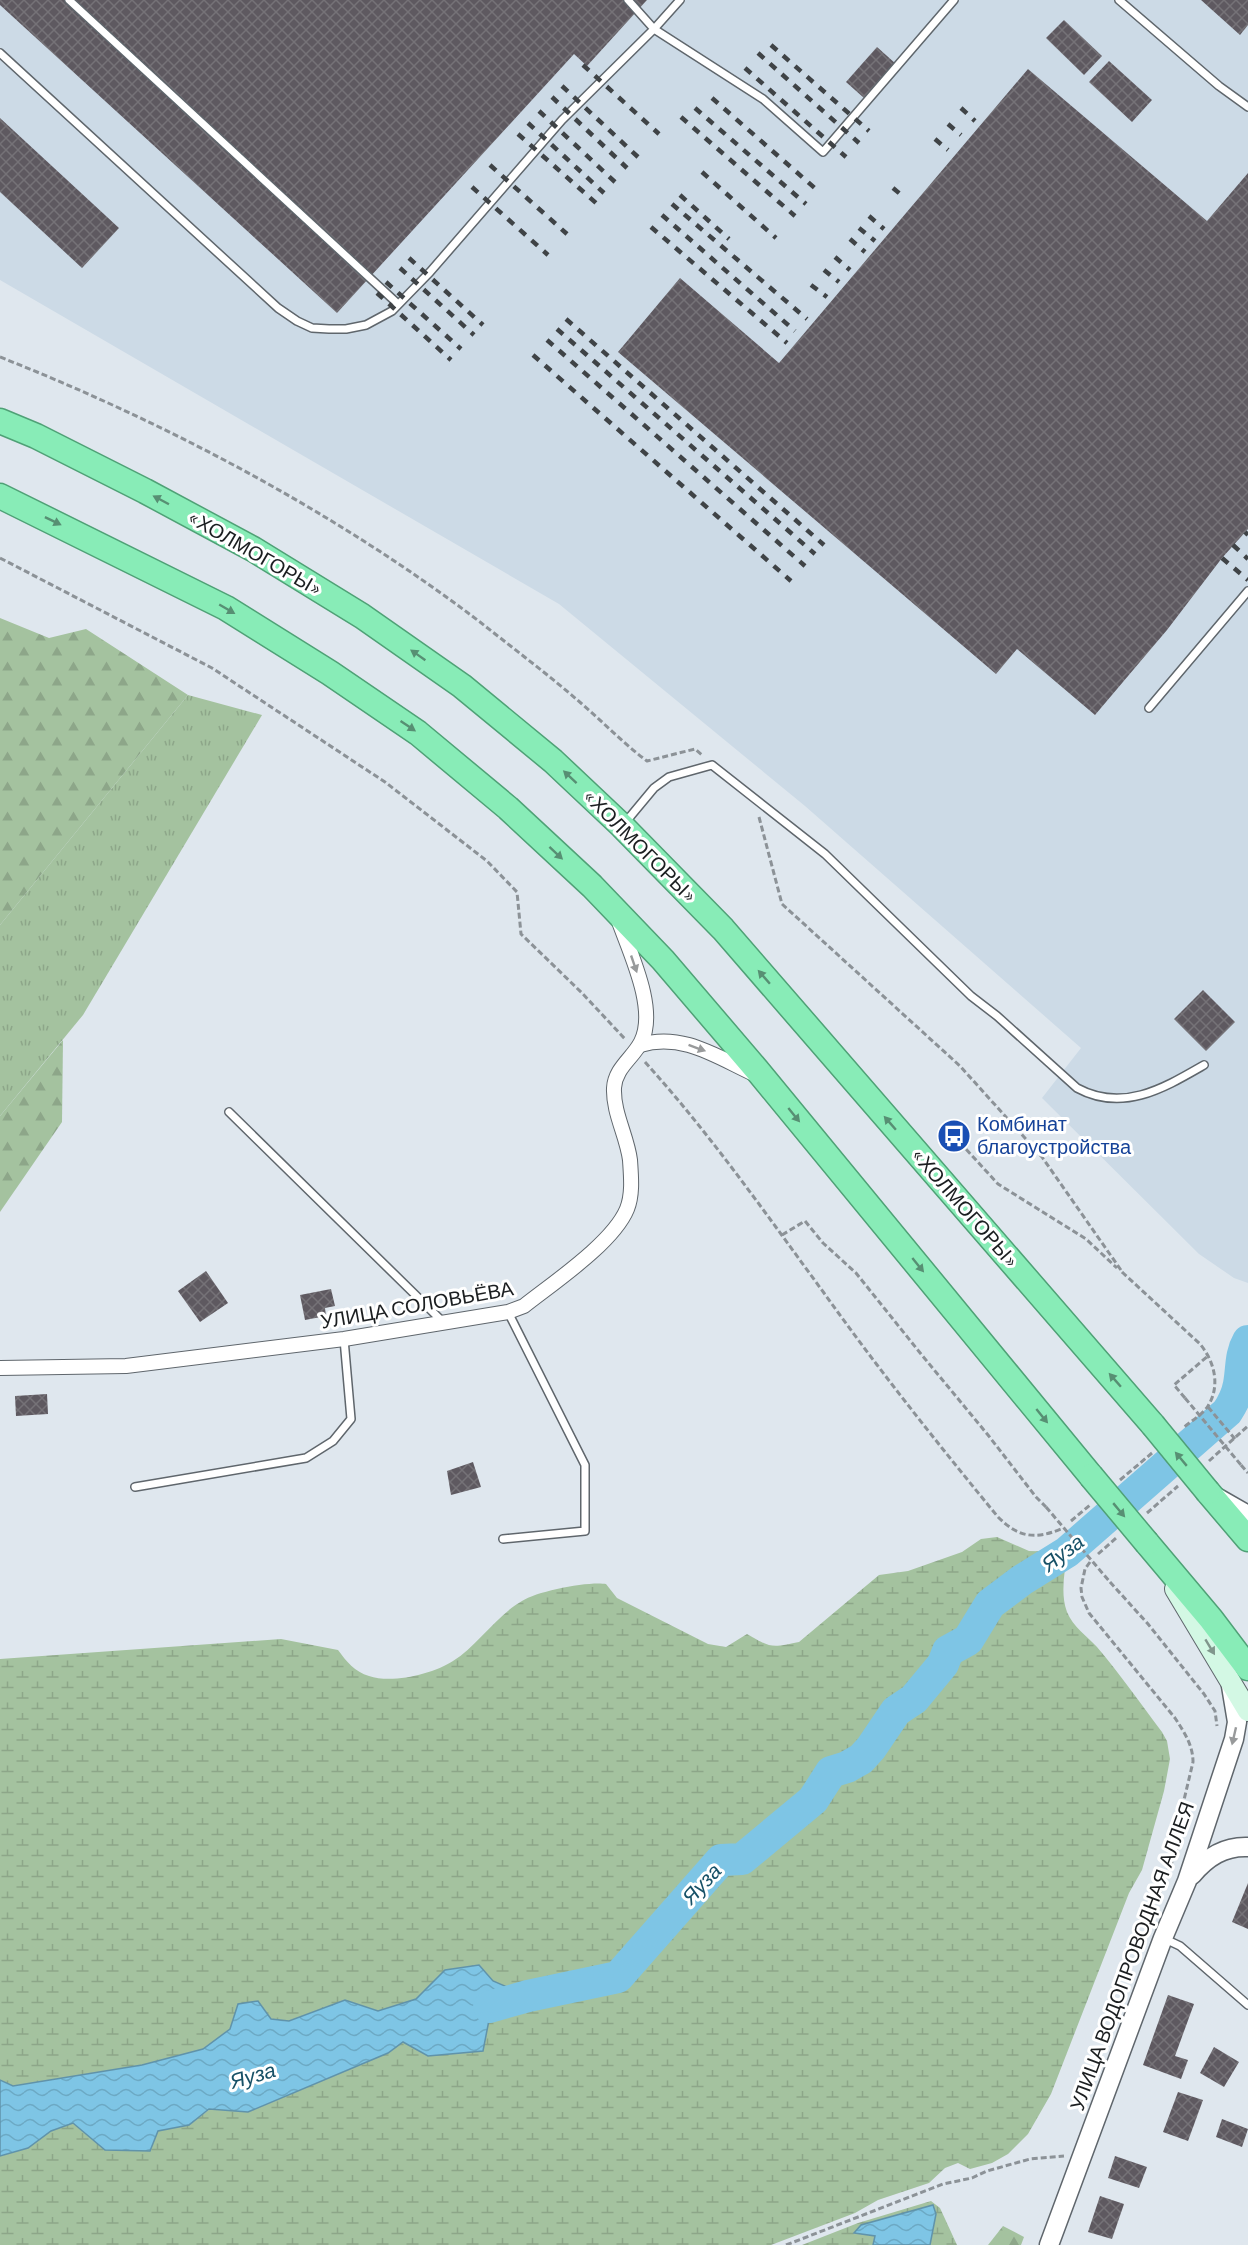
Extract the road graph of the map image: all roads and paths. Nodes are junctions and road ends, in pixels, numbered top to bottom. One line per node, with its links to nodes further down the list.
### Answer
1 (69, 0): 9 (lane)
2 (628, 0): 6 (lane)
3 (680, 0): 6 (lane)
4 (954, 0): 6 (lane)
5 (1119, 0): 8 (lane)
6 (654, 29): 9 (lane)
7 (0, 53): 9 (lane)
8 (1248, 107)
9 (398, 304)
10 (0, 357): 16 (path)
11 (0, 421): 18 (highway, «ХОЛМОГОРЫ», one-way to 11)
12 (0, 496): 19 (highway, one-way to 19)
13 (0, 558): 20 (path)
14 (1248, 591): 15 (lane)
15 (1149, 708)
16 (712, 765): 18 (lane); 21 (lane)
17 (751, 809): 26 (path)
18 (622, 826): 43 (highway, «ХОЛМОГОРЫ», one-way to 18, bridge)
19 (614, 909): 20 (street, УЛИЦА СОЛОВЬЁВА, one-way to 20); 22 (highway)
20 (637, 1048): 22 (street, one-way to 22); 25 (path); 27 (street, УЛИЦА СОЛОВЬЁВА)
21 (1204, 1065)
22 (765, 1079): 42 (highway, one-way to 42)
23 (229, 1112): 28 (lane)
24 (954, 1136): 26 (path)
25 (782, 1235): 47 (path); 55 (path, bridge)
26 (1123, 1273): 30 (path)
27 (508, 1312): 28 (street, УЛИЦА СОЛОВЬЁВА); 49 (lane)
28 (443, 1322): 29 (street, УЛИЦА СОЛОВЬЁВА)
29 (344, 1339): 31 (street, УЛИЦА СОЛОВЬЁВА); 41 (lane)
30 (1209, 1355): 32 (path); 38 (path, bridge)
31 (0, 1368)
32 (1208, 1407): 34 (path); 35 (path)
33 (1248, 1426): 35 (path)
34 (1180, 1430)
35 (1235, 1439): 37 (path)
36 (1153, 1453): 39 (path)
37 (1208, 1461)
38 (1248, 1473)
39 (1116, 1483)
40 (1181, 1484): 44 (path)
41 (135, 1487)
42 (1095, 1487): 46 (path); 53 (highway, one-way to 53, bridge)
43 (1208, 1492): 45 (street); 50 (highway)
44 (1145, 1514)
45 (1248, 1515)
46 (1071, 1521)
47 (1061, 1529)
48 (1118, 1536): 51 (path)
49 (503, 1539)
50 (1248, 1539)
51 (1098, 1554)
52 (1090, 1562): 58 (path)
53 (1238, 1673): 54 (main road); 59 (street, УЛИЦА ВОДОПРОВОДНАЯ АЛЛЕЯ, one-way to 59)
54 (1248, 1711)
55 (1218, 1731)
56 (1181, 1838): 58 (path)
57 (1248, 1847): 59 (street)
58 (1165, 1880): 60 (path)
59 (1187, 1881): 61 (street, УЛИЦА ВОДОПРОВОДНАЯ АЛЛЕЯ)
60 (1145, 1930)
61 (1163, 1938): 62 (lane); 63 (street, УЛИЦА ВОДОПРОВОДНАЯ АЛЛЕЯ)
62 (1248, 2005)
63 (1080, 2161): 64 (path); 65 (street, УЛИЦА ВОДОПРОВОДНАЯ АЛЛЕЯ)
64 (786, 2245)
65 (1049, 2245)

